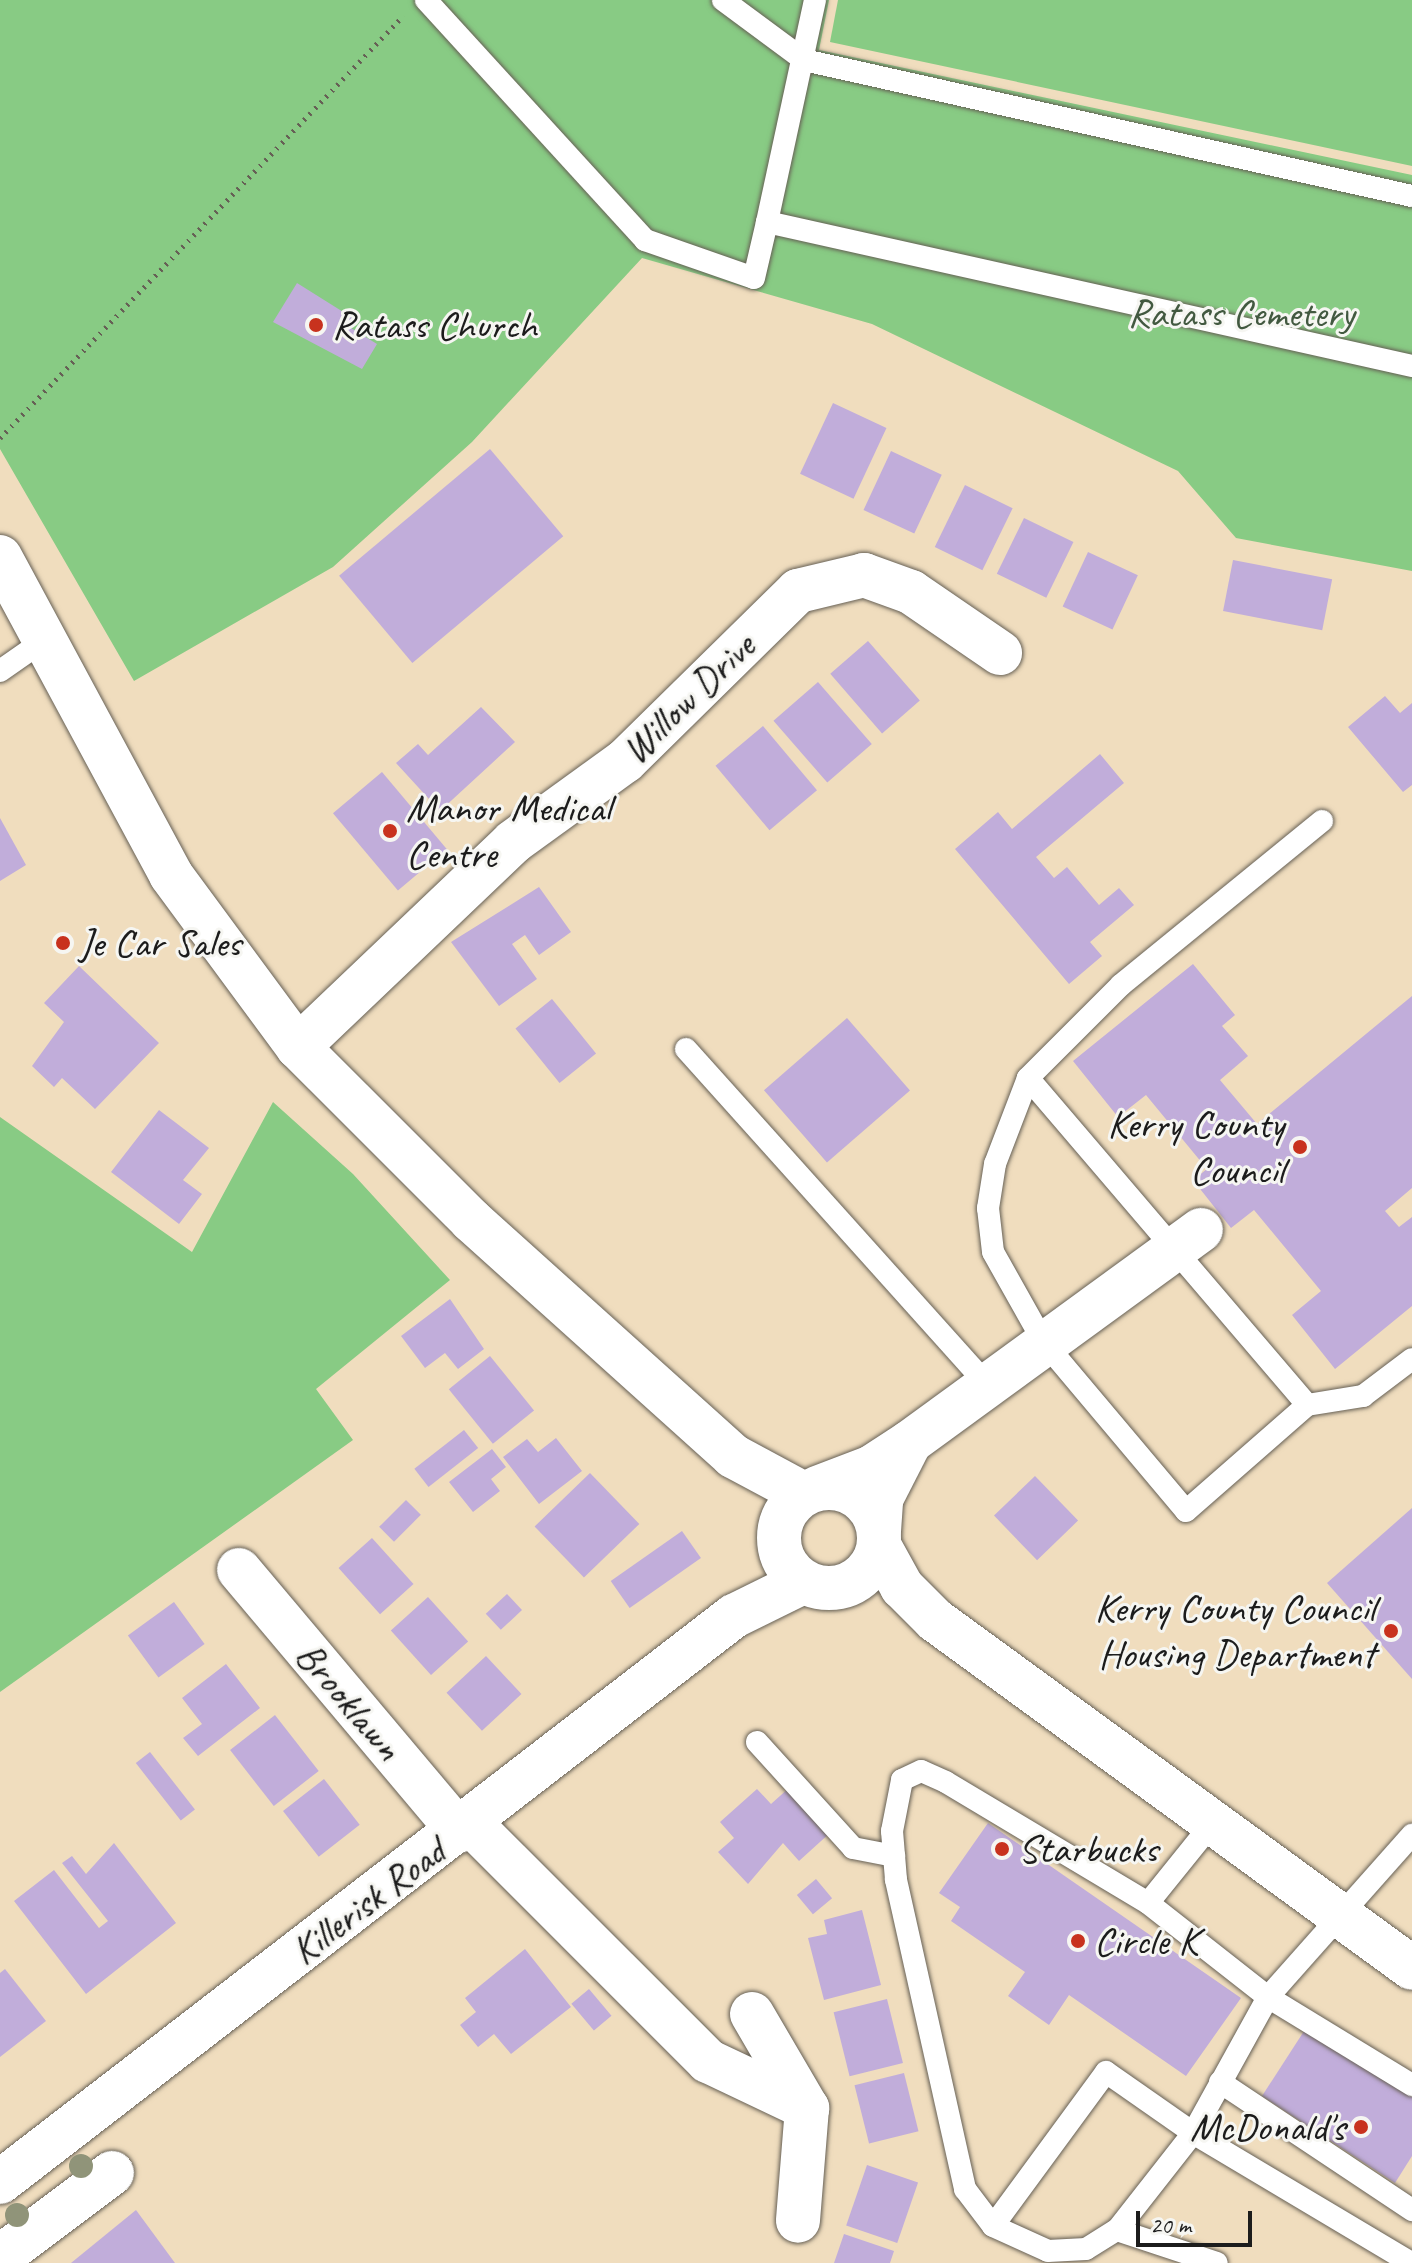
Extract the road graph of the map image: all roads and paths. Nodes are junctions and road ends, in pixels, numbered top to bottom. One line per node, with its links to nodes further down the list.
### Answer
1 (723, 0): 4 (lane)
2 (815, 0): 4 (lane)
3 (416, 6): 6 (lane); 8 (path)
4 (804, 60): 5 (lane); 6 (lane)
5 (1412, 196)
6 (767, 222): 7 (lane)
7 (1412, 366)
8 (0, 438)
9 (0, 557): 10 (main road)
10 (43, 641): 12 (lane); 14 (main road)
11 (1000, 653): 14 (main road, Willow Drive)
12 (0, 671)
13 (1322, 821): 16 (lane)
14 (298, 1047): 23 (main road)
15 (686, 1049): 20 (lane)
16 (1028, 1078): 17 (lane); 18 (lane)
17 (1187, 1240): 18 (main road); 21 (lane)
18 (1043, 1341): 20 (main road); 21 (lane)
19 (1411, 1361): 21 (lane)
20 (985, 1382): 22 (main road)
21 (1307, 1405)
22 (910, 1442): 24 (main road); 25 (main road)
23 (733, 1456): 24 (main road); 26 (main road)
24 (810, 1491): 25 (main road); 26 (main road)
25 (880, 1539): 28 (main road); 29 (main road)
26 (787, 1553): 28 (main road); 32 (main road, Killerisk Road)
27 (239, 1570): 32 (main road, Brooklawn)
28 (847, 1585): 29 (main road)
29 (935, 1620): 31 (main road)
30 (757, 1742): 34 (lane)
31 (1211, 1825): 35 (lane); 36 (main road)
32 (465, 1827): 42 (main road, Brooklawn); 45 (main road, Killerisk Road)
33 (1412, 1835): 36 (lane)
34 (894, 1856): 35 (lane); 48 (lane)
35 (1148, 1903): 38 (lane)
36 (1337, 1915): 37 (main road); 38 (lane)
37 (1412, 1968)
38 (1268, 1997): 40 (lane); 41 (lane)
39 (752, 2014): 42 (main road)
40 (1220, 2082): 43 (lane); 46 (lane)
41 (1412, 2085)
42 (807, 2108): 47 (main road)
43 (1193, 2133): 48 (lane); 49 (lane); 52 (lane)
44 (112, 2173): 50 (main road)
45 (0, 2182)
46 (1407, 2207)
47 (798, 2221)
48 (993, 2226): 49 (lane)
49 (1117, 2230): 51 (lane)
50 (0, 2257)
51 (1217, 2263)
52 (1411, 2263)

